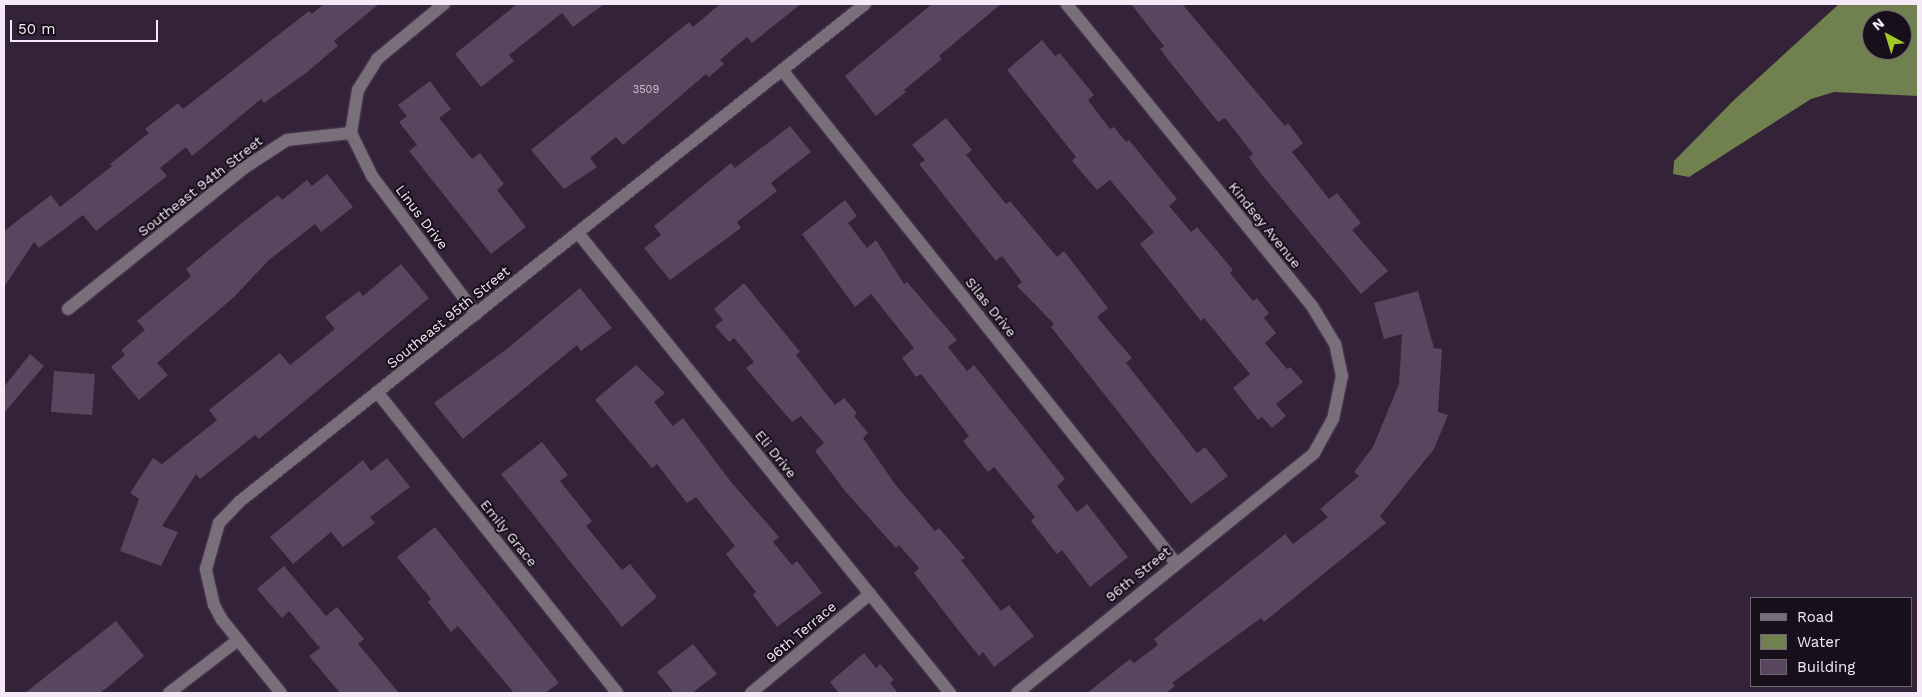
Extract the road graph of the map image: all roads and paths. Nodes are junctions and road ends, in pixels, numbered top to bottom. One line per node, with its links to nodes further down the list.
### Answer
1 (444, 4): 5 (street)
2 (865, 4): 4 (street, Southeast 95th Street)
3 (1067, 4): 10 (street, Kindsey Avenue)
4 (782, 70): 6 (street, Southeast 95th Street); 11 (street, Silas Drive)
5 (351, 133): 7 (street, Southeast 94th Street); 8 (street, Linus Drive)
6 (578, 233): 8 (street, Southeast 95th Street); 12 (street, Eli Drive)
7 (68, 309)
8 (476, 314): 9 (street, Southeast 95th Street)
9 (377, 392): 13 (street, Southeast 95th Street); 16 (street, Emily Grace)
10 (1280, 481): 11 (street, 96th Street)
11 (1176, 563): 19 (street, 96th Street)
12 (870, 594): 17 (street, 96th Terrace); 18 (street, Eli Drive)
13 (238, 640): 14 (street); 15 (street, Southeast 95th Street)
14 (169, 693)
15 (281, 693)
16 (617, 693)
17 (750, 693)
18 (950, 693)
19 (1017, 693)

